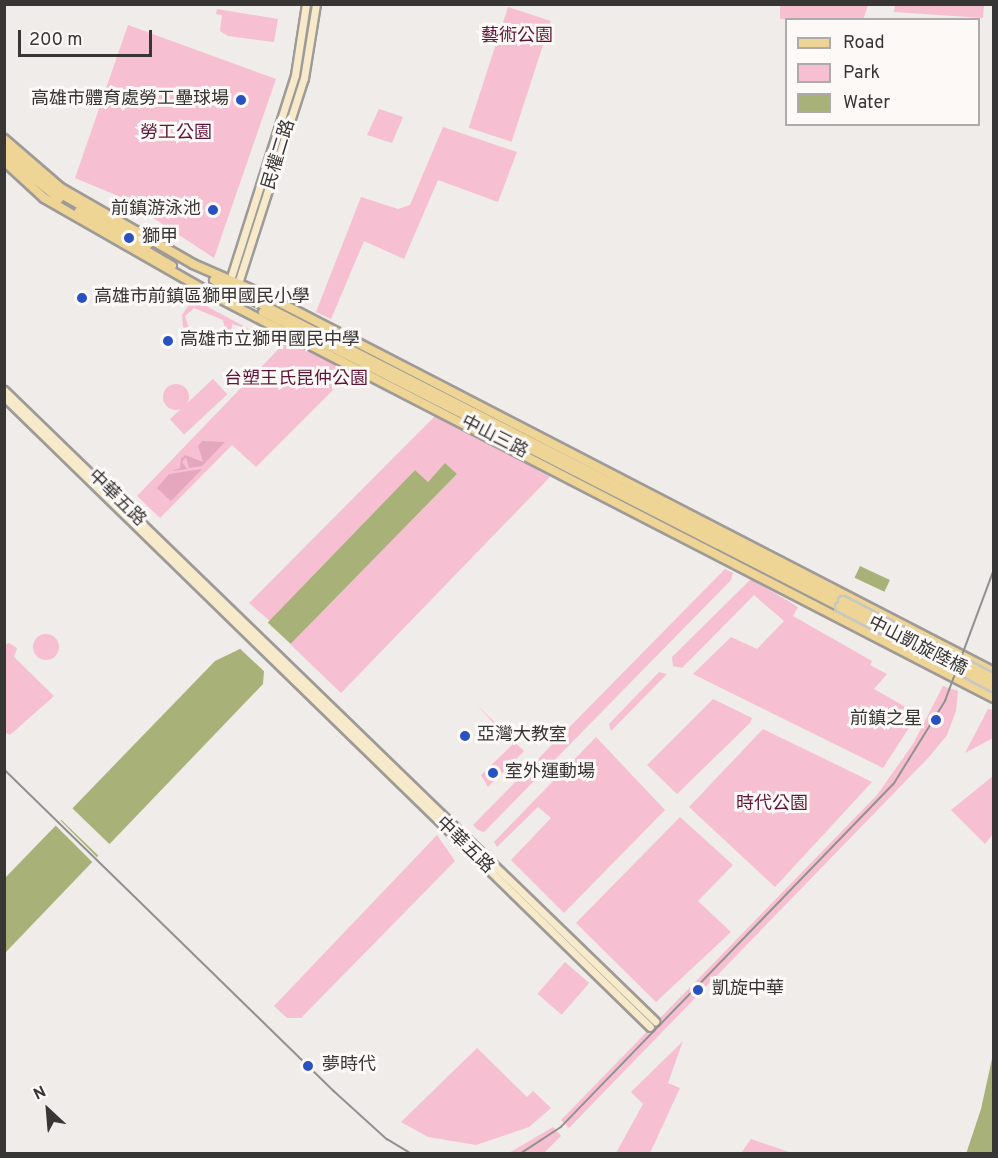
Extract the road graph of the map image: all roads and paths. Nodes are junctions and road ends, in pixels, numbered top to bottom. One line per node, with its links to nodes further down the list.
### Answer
1 (306, 4): 8 (main road, 民權二路)
2 (316, 4): 8 (main road, 民權二路)
3 (4, 139): 7 (main road)
4 (4, 147): 7 (main road)
5 (4, 154): 7 (main road)
6 (4, 161): 7 (main road)
7 (49, 190): 8 (main road, 中山三路); 8 (main road, 中山三路)
8 (232, 292): 11 (main road, 中山三路); 13 (main road, 中山三路); 16 (main road, 中山三路)
9 (4, 390): 12 (main road, 中華五路)
10 (4, 397): 12 (main road, 中華五路)
11 (842, 604): 14 (main road, 中山凱旋陸橋, bridge); 15 (main road, 中山凱旋陸橋, bridge)
12 (252, 635): 17 (main road, 中華五路)
13 (993, 672)
14 (993, 679)
15 (993, 687)
16 (993, 700)
17 (652, 1024)

